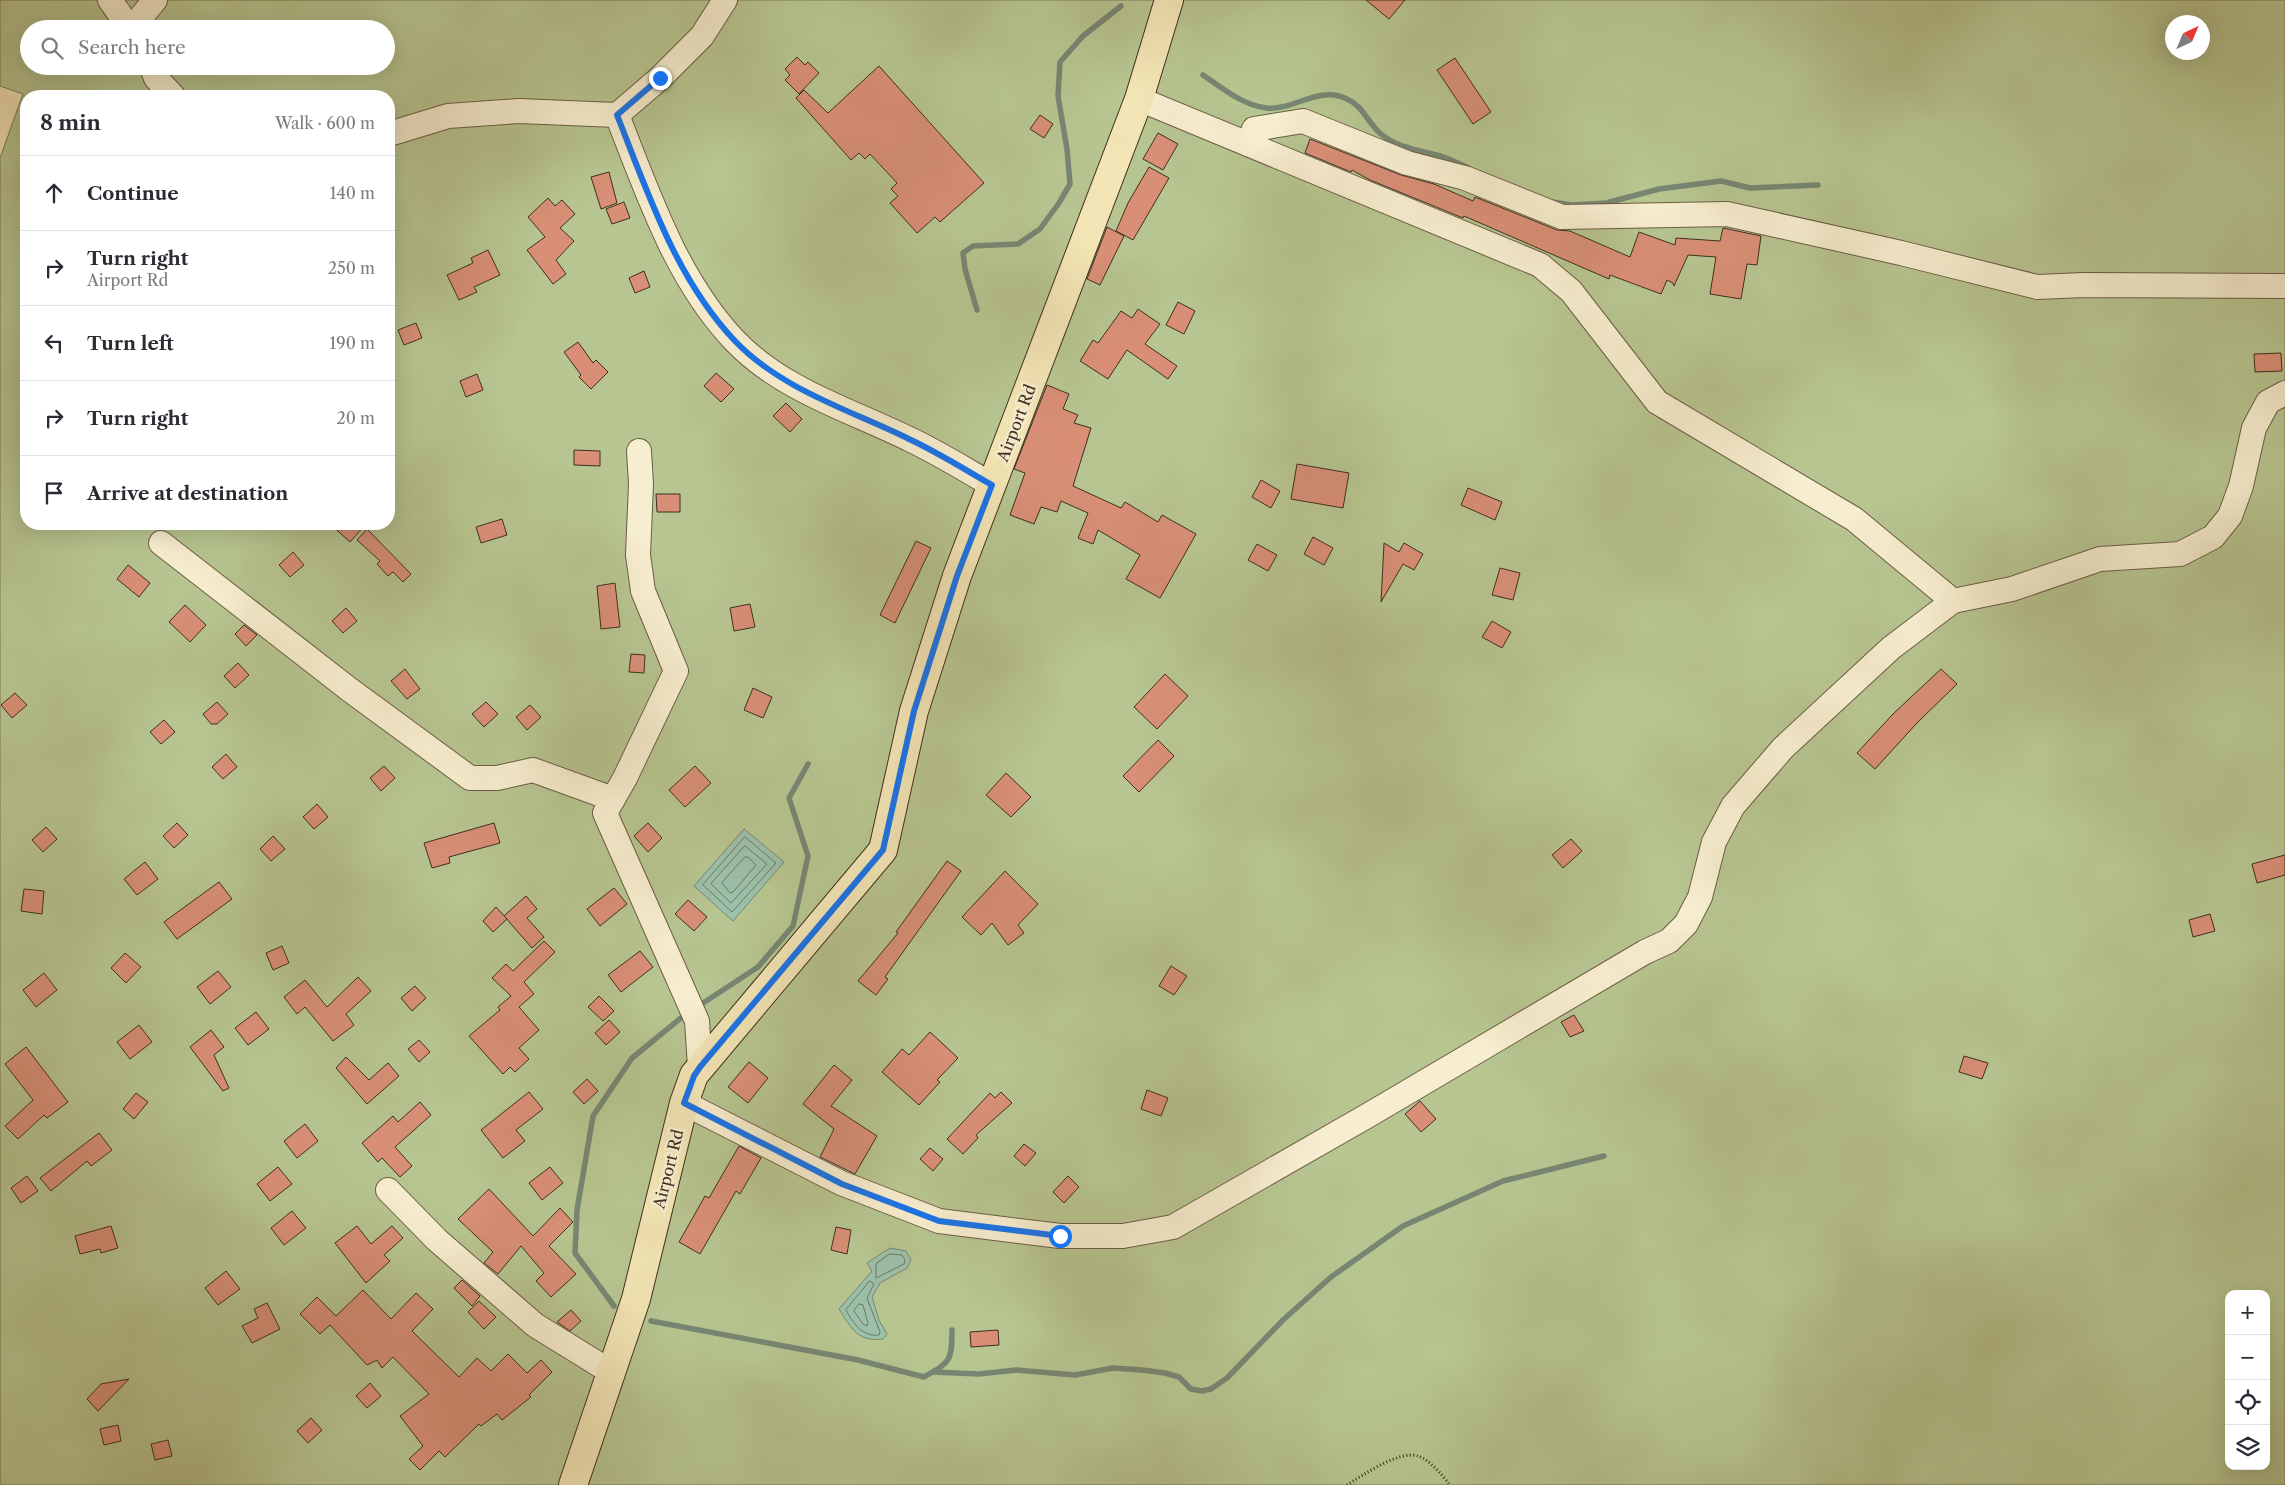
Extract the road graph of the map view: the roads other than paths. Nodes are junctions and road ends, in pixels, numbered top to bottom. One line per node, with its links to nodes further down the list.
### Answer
1 (110, 0): 5 (street)
2 (155, 0): 6 (street)
3 (725, 0): 10 (street)
4 (1169, 0): 9 (main road, Airport Rd)
5 (124, 20)
6 (138, 20)
7 (154, 80): 8 (street)
8 (166, 90)
9 (1139, 99): 12 (street); 16 (main road, Airport Rd)
10 (617, 115): 11 (street); 16 (street)
11 (395, 132)
12 (1248, 144): 13 (street); 18 (street)
13 (2285, 286)
14 (2285, 393): 18 (street)
15 (639, 451): 19 (street)
16 (992, 485): 20 (main road, Airport Rd)
17 (161, 543): 19 (street)
18 (1953, 601): 21 (street)
19 (613, 799): 20 (street)
20 (700, 1067): 21 (main road, Airport Rd)
21 (684, 1103): 23 (main road, Airport Rd)
22 (388, 1190): 23 (street)
23 (611, 1372): 24 (main road, Airport Rd)
24 (573, 1485)

